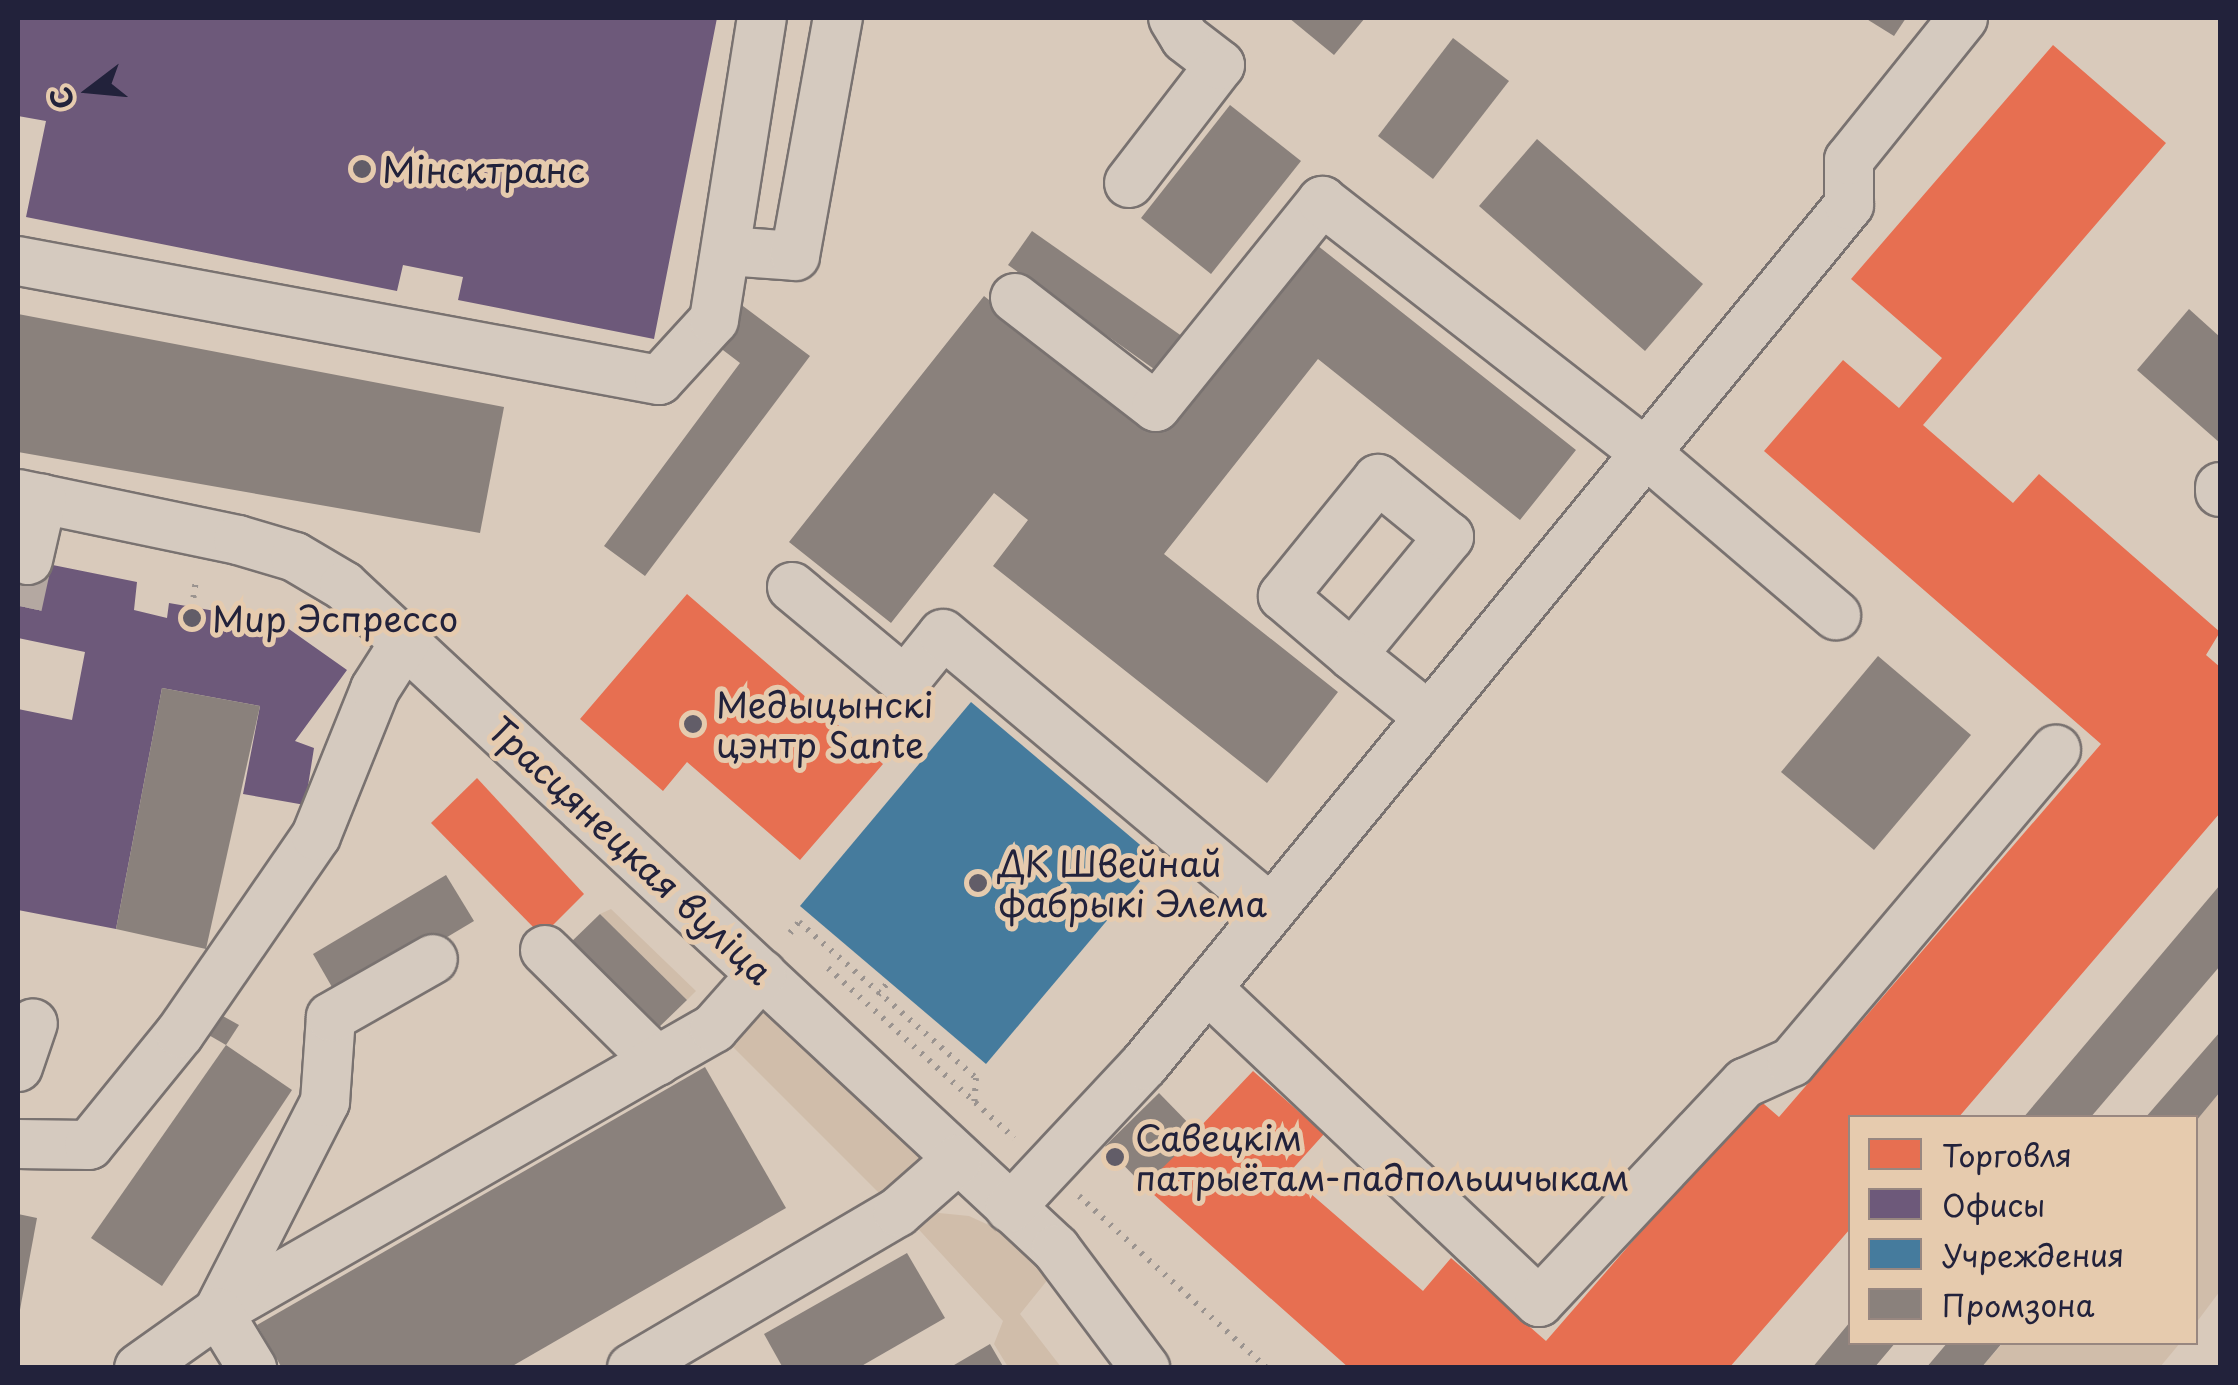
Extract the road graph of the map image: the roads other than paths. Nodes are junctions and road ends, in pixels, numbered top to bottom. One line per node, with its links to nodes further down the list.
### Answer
1 (762, 18): 6 (street)
2 (838, 18): 6 (street)
3 (1173, 18): 5 (street)
4 (1963, 18): 9 (street)
5 (1129, 182)
6 (726, 251): 7 (street)
7 (18, 261)
8 (1016, 298): 9 (street)
9 (1646, 453): 13 (street); 16 (street)
10 (30, 497): 11 (street); 14 (street, Трасцянецкая вуліца)
11 (28, 560)
12 (792, 586): 18 (street)
13 (1836, 615)
14 (407, 639): 21 (street, Трасцянецкая вуліца); 26 (street)
15 (1352, 655): 16 (street)
16 (1429, 717): 18 (street)
17 (2056, 750): 22 (street)
18 (1271, 909): 22 (street)
19 (545, 950): 24 (street)
20 (433, 959): 29 (street)
21 (762, 974): 24 (street); 27 (street, Трасцянецкая вуліца)
22 (1207, 988): 28 (street)
23 (33, 1023): 25 (street)
24 (656, 1061): 29 (street)
25 (18, 1067)
26 (18, 1144)
27 (958, 1160): 28 (street, Трасцянецкая вуліца); 30 (street)
28 (1010, 1208): 34 (street, Трасцянецкая вуліца)
29 (218, 1312): 31 (street); 32 (street)
30 (702, 1350): 33 (street)
31 (139, 1368)
32 (252, 1368)
33 (632, 1368)
34 (1145, 1368)

